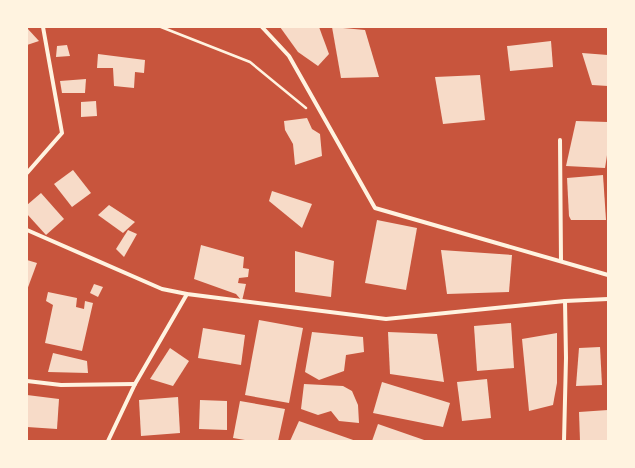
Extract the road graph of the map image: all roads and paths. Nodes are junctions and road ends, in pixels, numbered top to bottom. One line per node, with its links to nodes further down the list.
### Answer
1 (43, 27): 6 (street)
2 (161, 27): 4 (path)
3 (262, 27): 8 (street)
4 (310, 111)
5 (560, 140): 8 (street)
6 (27, 173)
7 (27, 230): 10 (street)
8 (561, 261): 9 (street)
9 (608, 275)
10 (187, 294): 12 (street); 14 (street)
11 (608, 299): 12 (street)
12 (565, 301): 16 (street)
13 (27, 381): 14 (street)
14 (135, 384): 15 (street)
15 (108, 441)
16 (564, 441)

